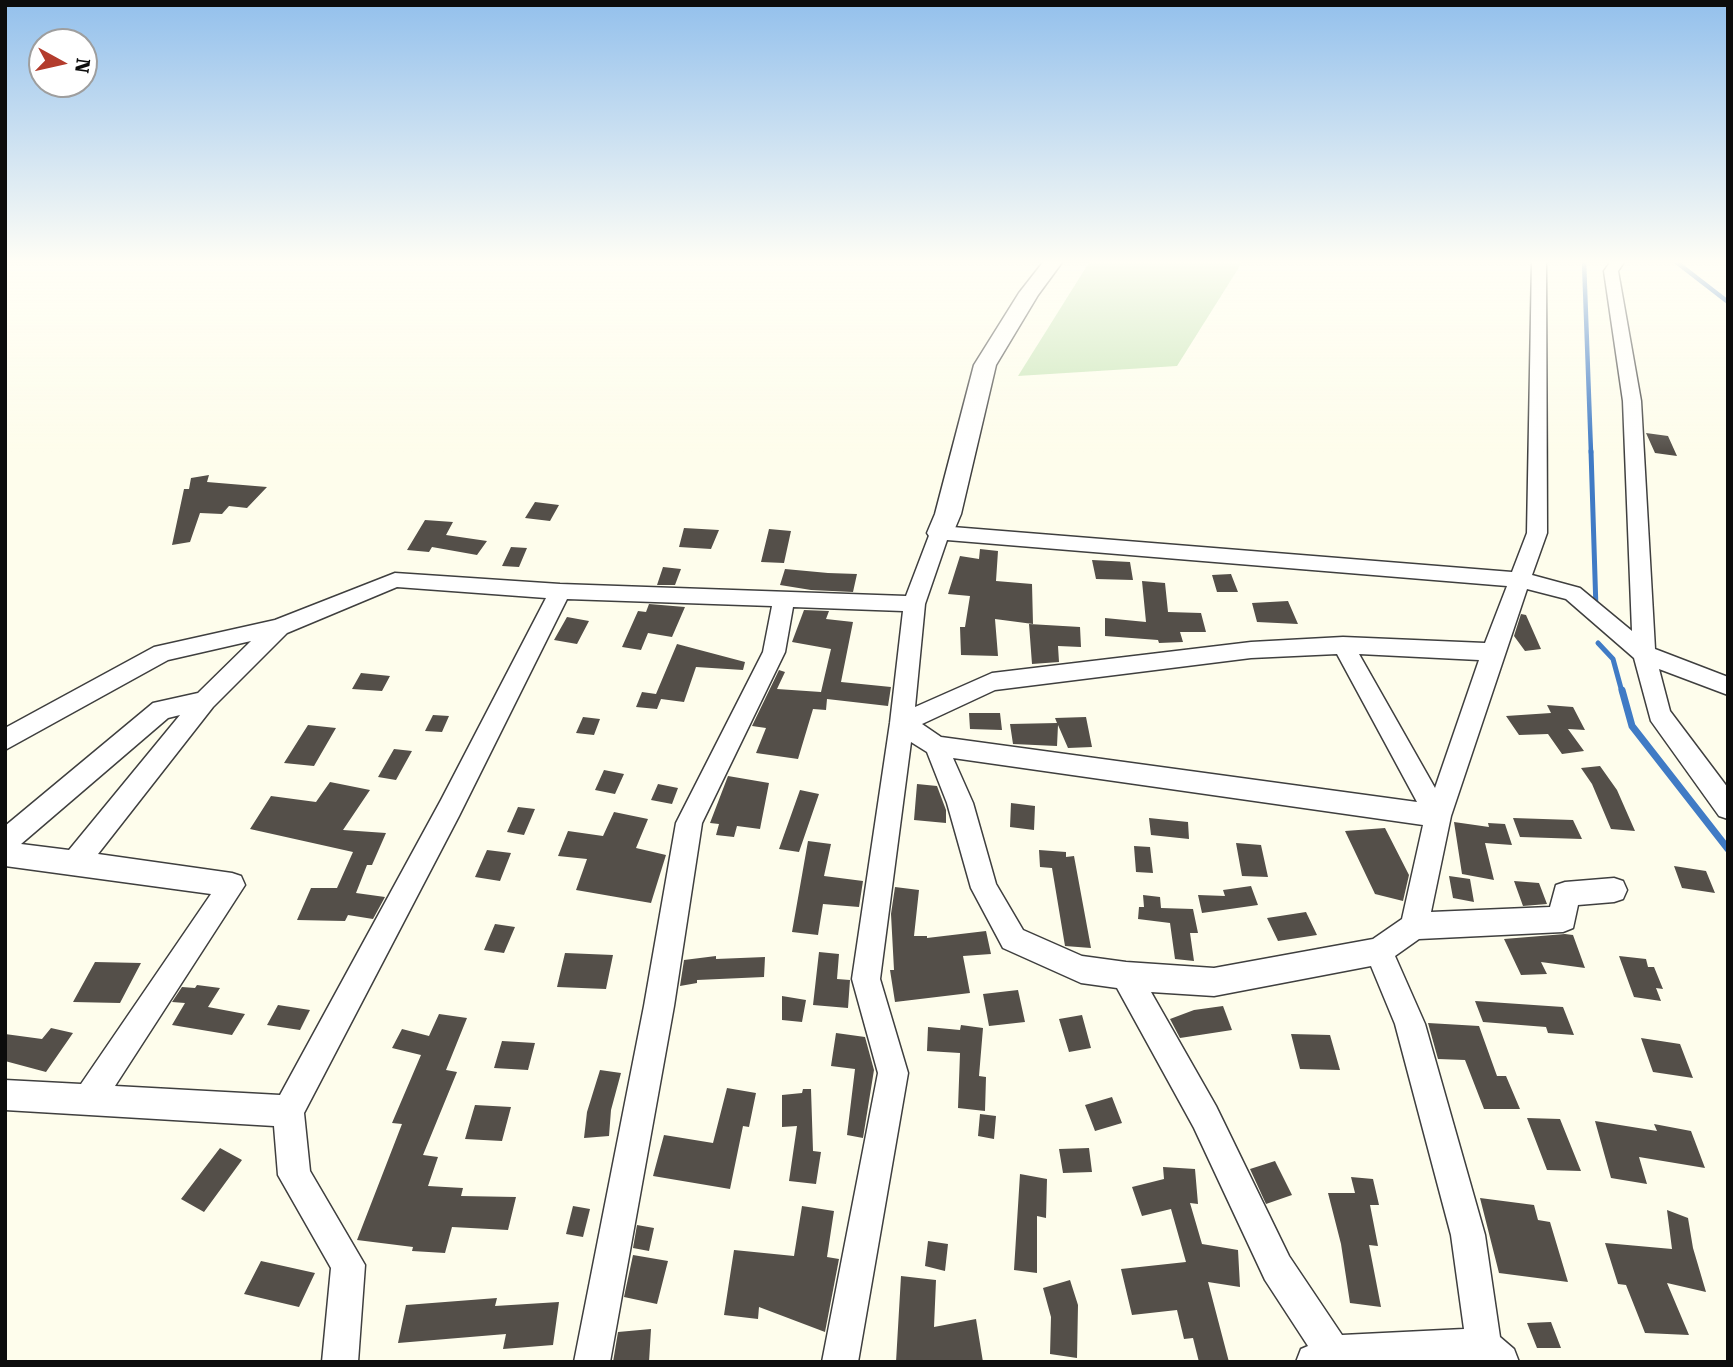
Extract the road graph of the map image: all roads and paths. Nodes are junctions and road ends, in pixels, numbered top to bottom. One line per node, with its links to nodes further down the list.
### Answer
1 (1010, 325): 4 (street)
2 (1539, 325): 5 (street)
3 (1620, 325): 12 (street)
4 (940, 533): 5 (street); 8 (street)
5 (1522, 580): 11 (street); 12 (street)
6 (560, 591): 7 (street); 9 (street); 29 (street)
7 (784, 601): 8 (street); 33 (street)
8 (914, 604): 15 (street)
9 (279, 627): 14 (street); 16 (street)
10 (1343, 645): 11 (street); 15 (street); 19 (street)
11 (1493, 652): 19 (street)
12 (1644, 654): 13 (street); 18 (street)
13 (1728, 686)
14 (205, 701): 20 (street); 22 (street)
15 (902, 723): 17 (street); 34 (street)
16 (5, 740)
17 (936, 746): 19 (street); 26 (street)
18 (1728, 808)
19 (1438, 816): 24 (street)
20 (5, 842)
21 (5, 854): 22 (street)
22 (75, 862): 28 (street)
23 (1614, 890): 24 (street)
24 (1414, 926): 25 (street)
25 (1379, 951): 26 (street); 30 (street)
26 (1126, 976): 31 (street)
27 (5, 1095): 28 (street)
28 (88, 1100): 29 (street)
29 (288, 1111): 32 (street)
30 (1493, 1354): 31 (street)
31 (1323, 1357)
32 (340, 1362)
33 (592, 1362)
34 (841, 1362)

